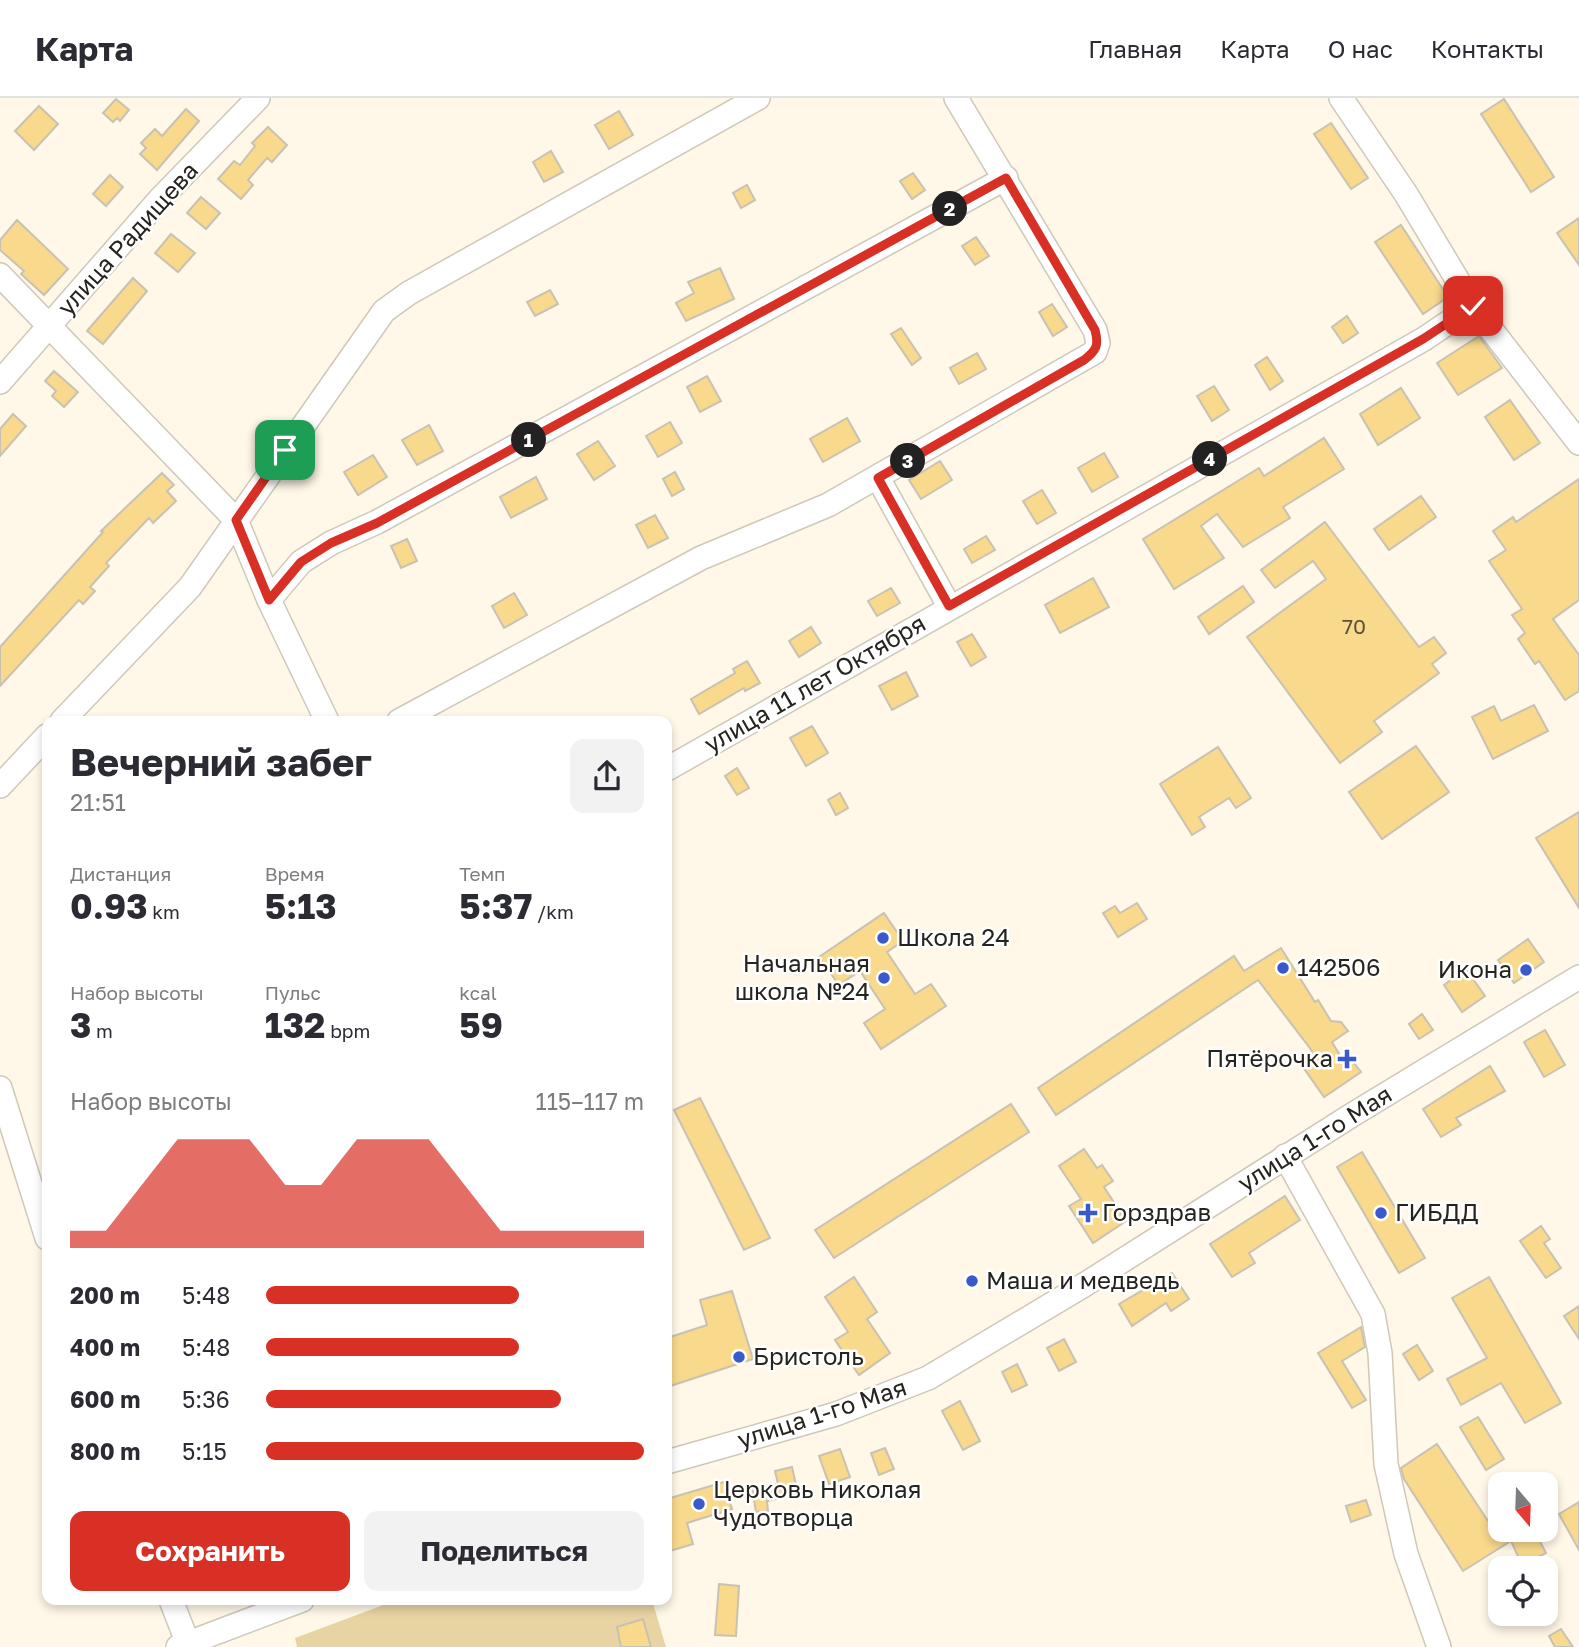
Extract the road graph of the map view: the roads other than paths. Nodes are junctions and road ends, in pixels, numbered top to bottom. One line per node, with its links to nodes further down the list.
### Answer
1 (258, 98): 8 (street, улица Радищева)
2 (758, 98): 12 (street)
3 (956, 98): 5 (street)
4 (1341, 98): 7 (street)
5 (1006, 178): 11 (street); 13 (street)
6 (0, 275): 8 (street)
7 (1473, 306): 10 (street); 14 (street, улица 11 лет Октября)
8 (50, 326): 9 (street, улица Радищева); 12 (street)
9 (0, 382)
10 (1579, 443)
11 (878, 478): 14 (street); 17 (street)
12 (236, 520): 13 (street); 15 (street)
13 (269, 600): 16 (street)
14 (949, 606): 19 (street, улица 11 лет Октября)
15 (67, 716)
16 (325, 716)
17 (407, 716)
18 (42, 741): 20 (street)
19 (672, 766)
20 (0, 786)
21 (1579, 977): 23 (street, улица 1-го Мая)
22 (0, 1088): 24 (street)
23 (1285, 1156): 25 (street, улица 1-го Мая); 29 (street)
24 (42, 1222)
25 (672, 1461)
26 (173, 1605): 28 (street)
27 (289, 1605): 28 (street)
28 (183, 1645)
29 (1439, 1647)

